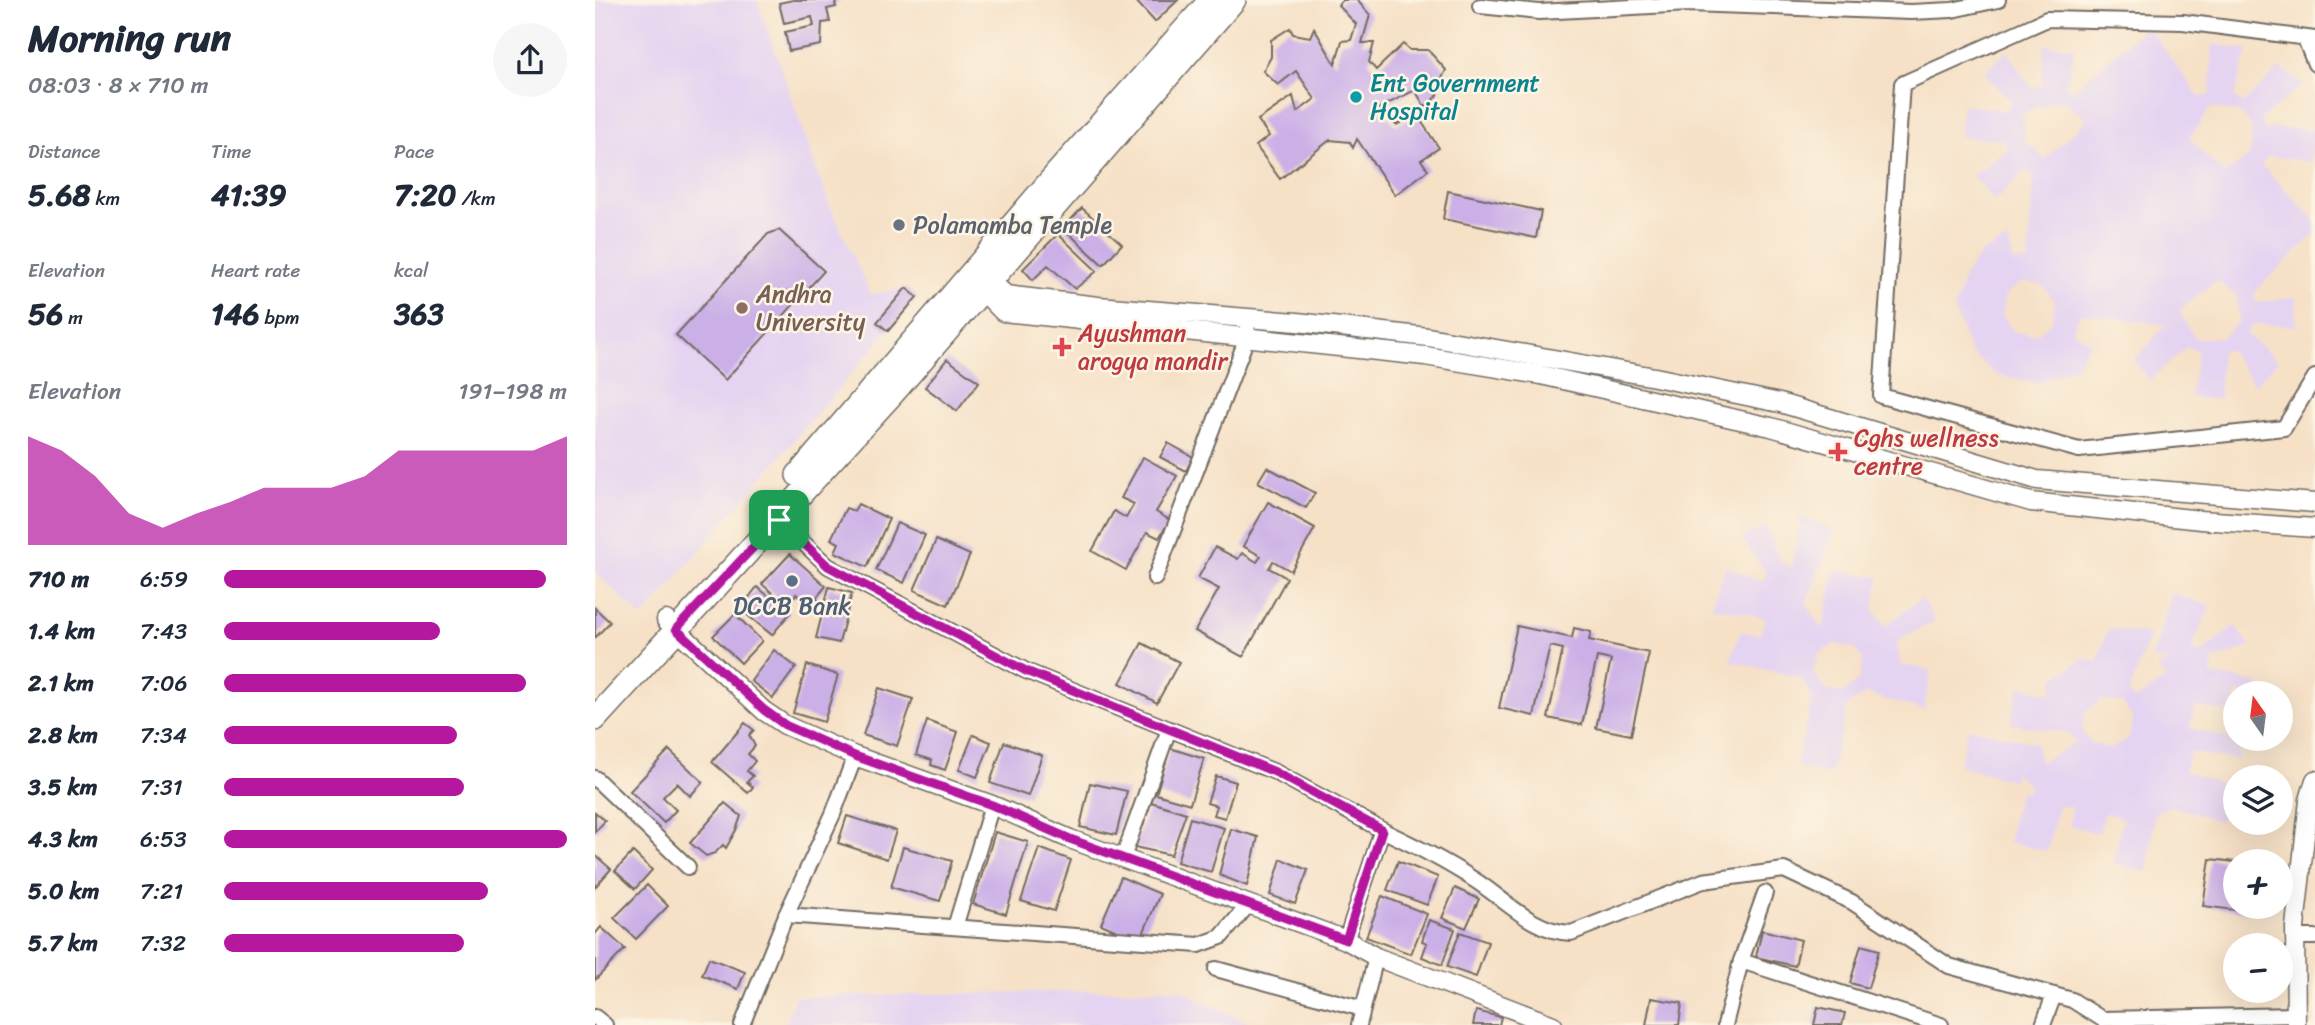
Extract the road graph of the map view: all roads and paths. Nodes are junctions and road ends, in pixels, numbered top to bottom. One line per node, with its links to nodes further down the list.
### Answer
1 (1211, 0): 10 (main road)
2 (1234, 0): 10 (main road)
3 (1998, 0): 7 (street)
4 (1690, 2): 6 (street); 7 (street)
5 (1481, 6): 6 (street)
6 (1540, 6)
7 (1905, 6)
8 (2310, 39): 9 (street); 14 (street)
9 (2315, 64)
10 (979, 278): 11 (street); 16 (main road); 19 (main road)
11 (1096, 314): 12 (street); 13 (street)
12 (1249, 318): 13 (street); 15 (street)
13 (1246, 337): 17 (street); 18 (street)
14 (2315, 377)
15 (2315, 503)
16 (779, 520): 19 (main road); 22 (street)
17 (2315, 528)
18 (1155, 578)
19 (671, 625): 20 (main road); 21 (main road); 23 (street)
20 (595, 696)
21 (595, 719)
22 (1169, 729): 28 (street); 29 (street)
23 (855, 756): 27 (street); 33 (street)
24 (595, 778): 30 (street)
25 (2315, 780): 26 (street)
26 (2312, 801): 35 (street)
27 (992, 805): 29 (street); 34 (street)
28 (1382, 830): 37 (street); 41 (street)
29 (1123, 858): 32 (street)
30 (688, 866)
31 (1765, 893): 39 (street)
32 (1249, 904): 34 (street); 37 (street)
33 (786, 915): 34 (street); 46 (street)
34 (955, 927)
35 (2295, 937): 36 (street); 44 (street)
36 (2315, 937)
37 (1346, 940): 38 (street)
38 (1376, 957): 42 (street); 48 (street)
39 (1741, 961): 49 (street); 50 (street)
40 (1216, 969): 42 (street)
41 (2054, 995): 44 (street); 51 (street)
42 (1363, 1009): 47 (street)
43 (595, 1017): 45 (street)
44 (2296, 1020)
45 (605, 1025)
46 (742, 1025)
47 (1359, 1025)
48 (1553, 1025)
49 (1725, 1025)
50 (1941, 1025)
51 (2043, 1025)

